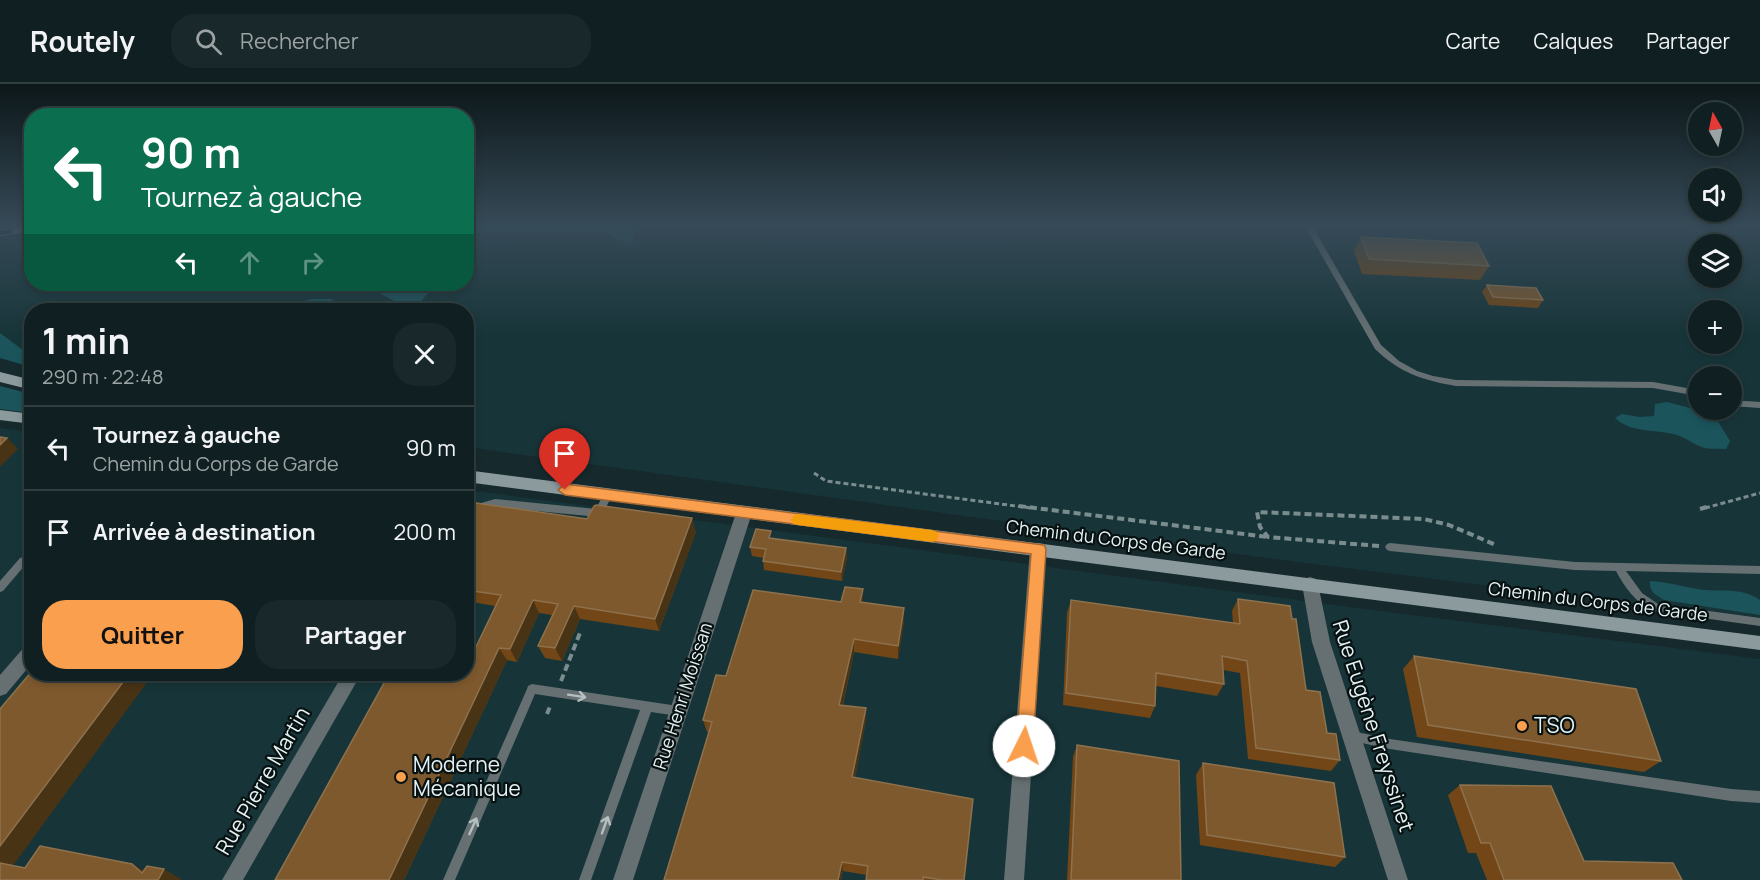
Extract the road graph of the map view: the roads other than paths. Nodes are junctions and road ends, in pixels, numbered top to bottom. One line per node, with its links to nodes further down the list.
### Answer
1 (1328, 261): 4 (lane)
2 (0, 377): 3 (street)
3 (24, 383)
4 (1688, 391)
5 (1742, 404): 6 (lane)
6 (1760, 405)
7 (0, 415): 8 (street)
8 (24, 418)
9 (474, 477): 10 (street, Chemin du Corps de Garde)
10 (607, 495): 11 (street, Chemin du Corps de Garde); 12 (lane)
11 (744, 513): 14 (street, Chemin du Corps de Garde); 26 (street, Rue Henri Moissan)
12 (474, 520)
13 (1390, 548): 16 (lane)
14 (1038, 549): 18 (street, Chemin du Corps de Garde); 33 (street)
15 (23, 561): 19 (lane)
16 (1620, 568): 17 (lane); 20 (lane)
17 (1760, 570)
18 (1310, 584): 21 (street, Chemin du Corps de Garde); 27 (street, Rue Eugène Freyssinet)
19 (0, 588)
20 (1760, 622)
21 (1760, 643)
22 (24, 660): 24 (street)
23 (348, 681): 29 (street, Rue Pierre Martin)
24 (0, 688)
25 (647, 707): 26 (lane); 30 (lane, one-way to 25); 31 (lane, one-way to 25)
26 (678, 711): 32 (street, Rue Henri Moissan)
27 (1352, 736): 28 (lane); 34 (street, Rue Eugène Freyssinet)
28 (1760, 797)
29 (232, 880)
30 (449, 880)
31 (585, 880)
32 (623, 880)
33 (1014, 880)
34 (1398, 880)

